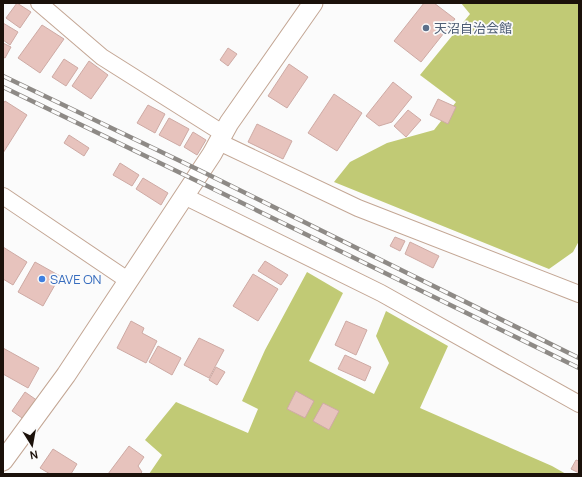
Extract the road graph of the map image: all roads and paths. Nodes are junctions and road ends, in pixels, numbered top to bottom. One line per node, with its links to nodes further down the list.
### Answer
1 (39, 3): 3 (street)
2 (313, 3): 3 (street)
3 (221, 138): 5 (street); 7 (street)
4 (3, 196): 6 (street)
5 (184, 196): 6 (street); 8 (street)
6 (129, 281): 9 (street)
7 (579, 294)
8 (579, 404)
9 (3, 461)

